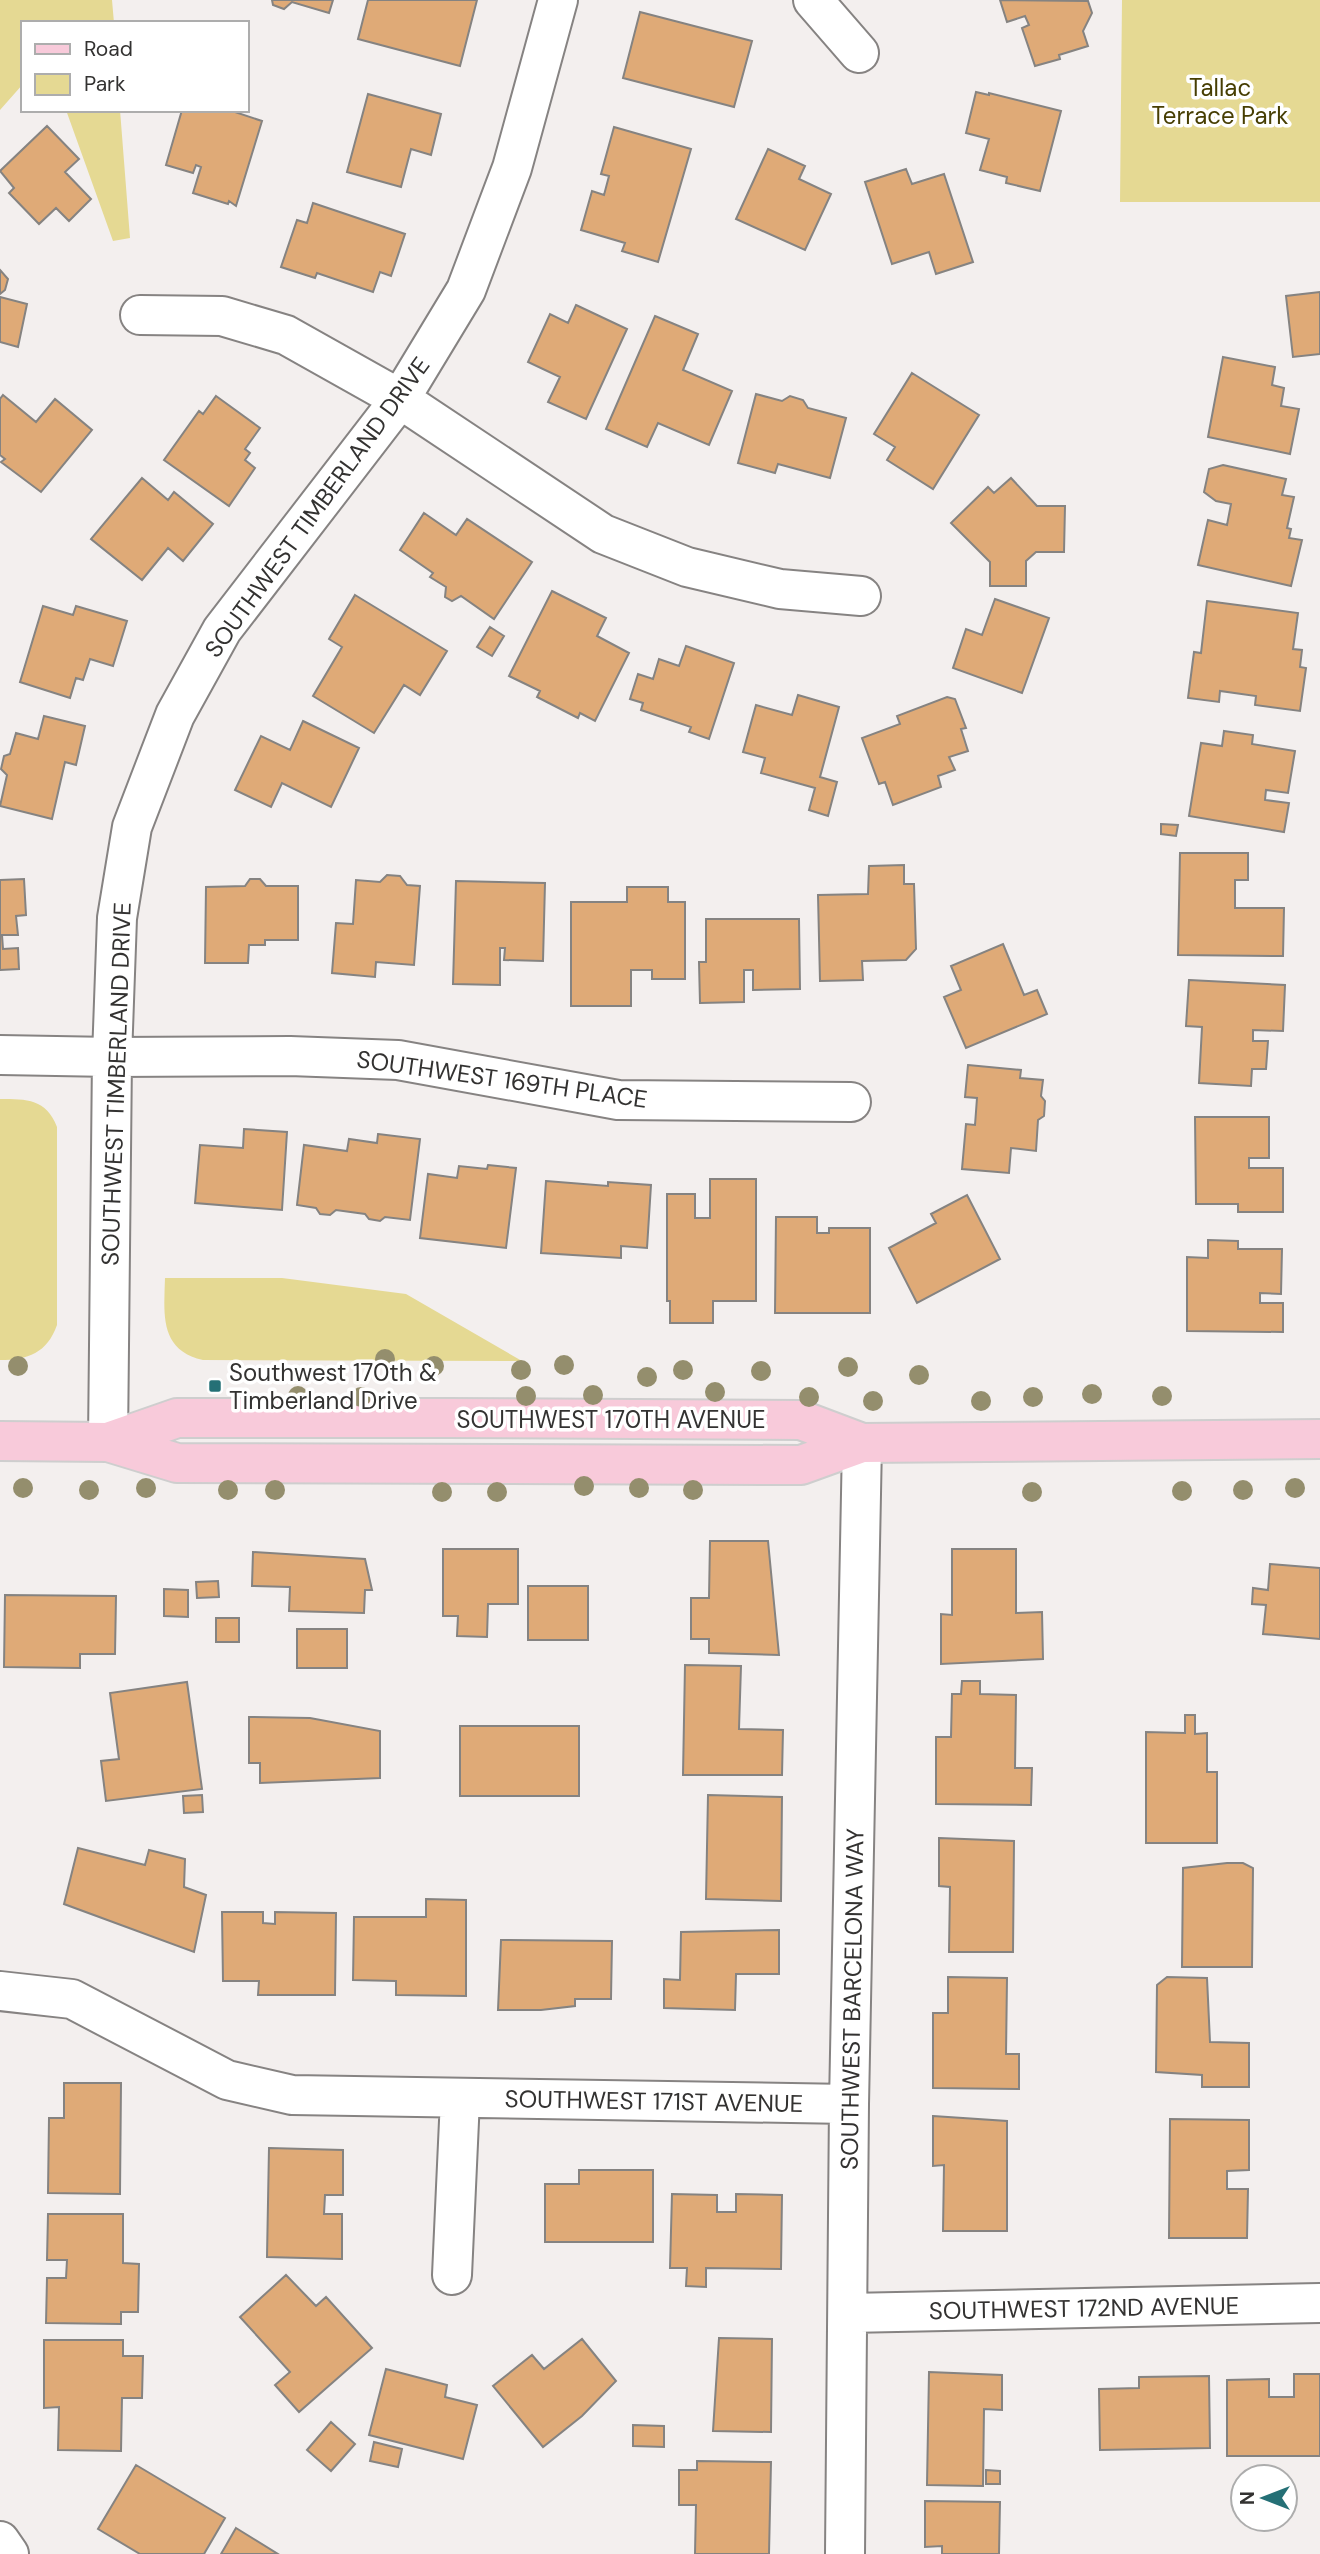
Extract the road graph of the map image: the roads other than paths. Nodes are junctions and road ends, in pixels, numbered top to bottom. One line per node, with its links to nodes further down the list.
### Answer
1 (558, 0): 5 (street, SOUTHWEST TIMBERLAND DRIVE)
2 (813, 0): 3 (street)
3 (859, 53)
4 (140, 315): 5 (street)
5 (400, 399): 6 (street); 8 (street, SOUTHWEST TIMBERLAND DRIVE)
6 (861, 596)
7 (0, 1055): 8 (street, SOUTHWEST 169TH PLACE)
8 (111, 1057): 9 (street, SOUTHWEST 169TH PLACE); 12 (street, SOUTHWEST TIMBERLAND DRIVE)
9 (851, 1102)
10 (1320, 1439): 13 (main road, SOUTHWEST 170TH AVENUE)
11 (0, 1441): 12 (main road, SOUTHWEST 170TH AVENUE)
12 (108, 1443): 13 (main road, SOUTHWEST 170TH AVENUE)
13 (862, 1443): 16 (street, SOUTHWEST BARCELONA WAY)
14 (0, 1991): 15 (street, SOUTHWEST 171ST AVENUE)
15 (460, 2099): 16 (street, SOUTHWEST 171ST AVENUE); 17 (street)
16 (849, 2104): 19 (street, SOUTHWEST BARCELONA WAY)
17 (452, 2275)
18 (1320, 2303): 19 (street, SOUTHWEST 172ND AVENUE)
19 (848, 2313): 22 (street, SOUTHWEST BARCELONA WAY)
20 (0, 2541): 21 (street)
21 (9, 2554)
22 (845, 2554)

